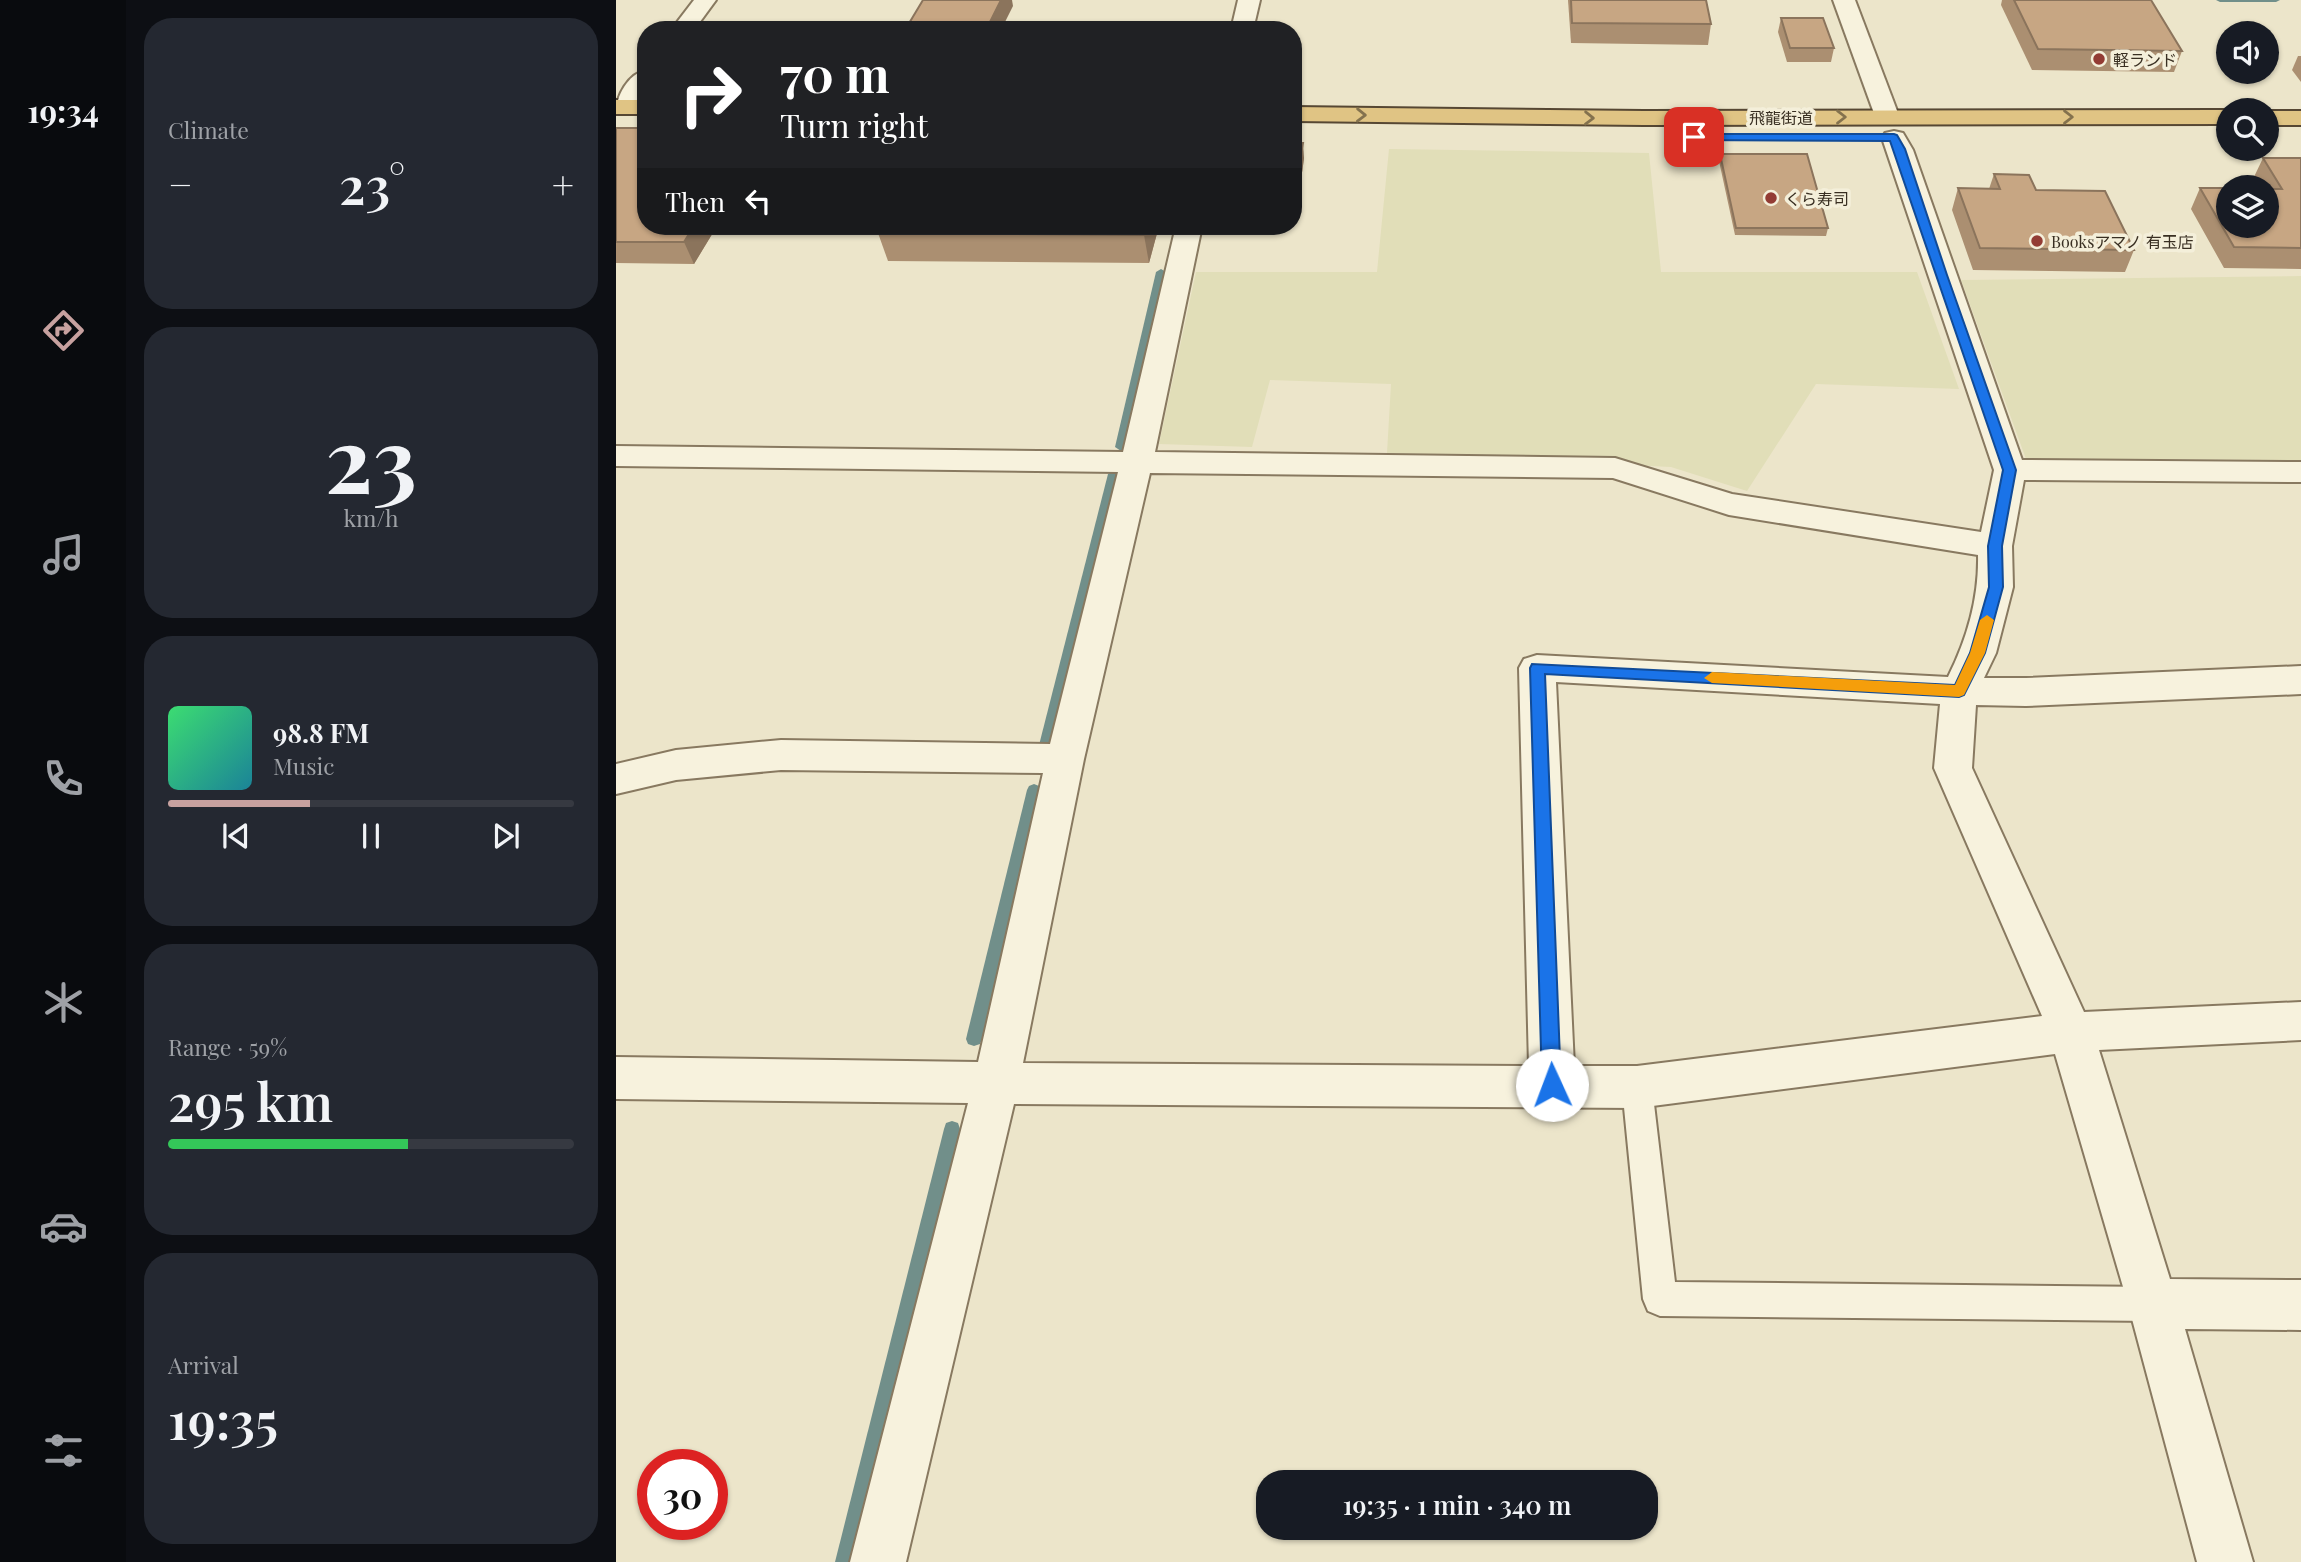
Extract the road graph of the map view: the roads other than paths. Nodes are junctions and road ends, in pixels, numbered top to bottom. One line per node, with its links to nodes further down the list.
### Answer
1 (705, 0): 4 (street)
2 (1249, 0): 5 (street)
3 (1844, 0): 10 (street)
4 (689, 21)
5 (1244, 21)
6 (1302, 114): 10 (highway, 飛龍街道, one-way to 10)
7 (2216, 117): 10 (highway, 飛龍街道, one-way to 7)
8 (2279, 118): 9 (highway)
9 (2301, 118)
10 (1890, 127): 11 (highway, 飛龍街道); 12 (highway, 飛龍街道); 18 (street)
11 (1302, 137)
12 (2216, 138)
13 (2279, 138): 14 (highway)
14 (2301, 139)
15 (1187, 235): 17 (street)
16 (616, 456): 17 (street)
17 (1137, 461): 20 (street); 23 (street)
18 (2010, 470): 19 (street); 20 (street)
19 (2301, 472)
20 (1995, 546): 22 (street)
21 (2301, 680): 22 (street)
22 (1959, 691): 26 (street); 29 (street)
23 (1065, 759): 24 (street); 28 (street)
24 (616, 779)
25 (2301, 1021): 26 (street)
26 (2071, 1032): 30 (street); 31 (street)
27 (616, 1077): 28 (street)
28 (996, 1083): 29 (street); 33 (street)
29 (1552, 1085): 30 (street)
30 (1637, 1087): 31 (lane)
31 (2153, 1304): 32 (street); 34 (street)
32 (2301, 1305)
33 (878, 1562)
34 (2225, 1562)

